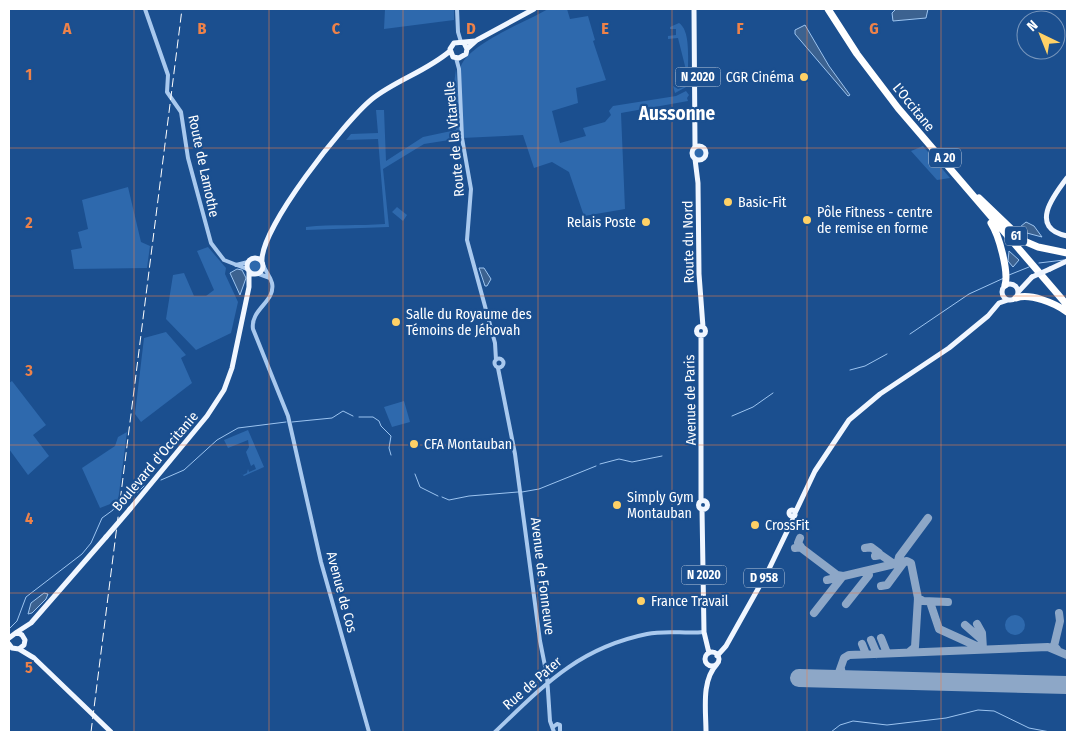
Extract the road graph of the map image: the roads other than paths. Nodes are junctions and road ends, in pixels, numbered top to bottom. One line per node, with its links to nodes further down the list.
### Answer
1 (145, 9): 25 (street, Route de Lamothe)
2 (457, 9): 8 (street)
3 (534, 9): 7 (main road)
4 (696, 9): 11 (main road, N 2020)
5 (828, 9): 15 (highway, L'Occitane / A 20)
6 (833, 9): 17 (highway, L'Occitane / A 20)
7 (477, 40): 8 (main road); 9 (main road)
8 (460, 42): 9 (main road); 10 (main road)
9 (467, 49): 10 (main road)
10 (455, 56): 19 (main road); 41 (street, Route de la Vitarelle)
11 (698, 146): 12 (main road, Route du Nord); 13 (main road, Route du Nord)
12 (695, 159): 13 (main road); 16 (main road, Route du Nord)
13 (702, 160): 16 (main road, Route du Nord)
14 (1067, 178): 18 (main road)
15 (960, 181): 31 (highway, 61); 37 (highway, L'Occitane / A 20)
16 (698, 183): 39 (main road, Route du Nord)
17 (978, 196): 20 (highway, 61); 35 (highway, L'Occitane / A 20)
18 (1067, 236)
19 (266, 244): 21 (main road); 24 (main road)
20 (1067, 253)
21 (255, 258): 22 (main road); 24 (main road)
22 (248, 262): 25 (street); 26 (main road, Boulevard d'Occitanie)
23 (1067, 263): 28 (main road, bridge)
24 (263, 264): 27 (main road, Boulevard d'Occitanie); 29 (street)
25 (234, 265): 26 (street, Route de Lamothe)
26 (248, 271): 27 (main road); 32 (main road, Boulevard d'Occitanie)
27 (258, 274): 29 (street); 32 (main road, Boulevard d'Occitanie)
28 (1032, 277): 30 (main road); 34 (main road)
29 (270, 278): 62 (street, Avenue de Cos)
30 (1014, 285): 31 (main road); 34 (main road)
31 (1005, 286): 33 (main road)
32 (249, 288): 43 (main road, Boulevard d'Occitanie, bridge)
33 (1002, 294): 36 (main road); 40 (main road, D 958)
34 (1017, 295): 36 (main road); 38 (highway)
35 (1067, 299)
36 (1008, 300): 40 (main road, D 958)
37 (1067, 305)
38 (1067, 312)
39 (701, 327): 46 (main road, Avenue de Paris / N 2020)
40 (970, 330): 52 (main road, D 958)
41 (499, 360): 42 (street); 42 (street)
42 (500, 368): 57 (street, Avenue de Fonneuve)
43 (31, 623): 45 (main road, Boulevard d'Occitanie); 48 (main road, Boulevard d'Occitanie)
44 (9, 630): 45 (main road)
45 (16, 632): 47 (main road, Boulevard d'Occitanie); 48 (main road)
46 (704, 632): 51 (main road, N 2020); 57 (street, Rue de Pater)
47 (9, 638)
48 (25, 640): 50 (main road, Boulevard d'Occitanie); 53 (main road)
49 (9, 644): 50 (main road)
50 (14, 650): 53 (main road)
51 (709, 653): 52 (main road); 54 (main road)
52 (717, 656): 55 (main road)
53 (34, 658): 61 (main road)
54 (707, 664): 55 (main road); 56 (main road)
55 (717, 664): 56 (main road)
56 (708, 678): 65 (main road)
57 (547, 682): 58 (street, Avenue de Fonneuve); 63 (street, Rue de Pater)
58 (550, 718): 59 (street); 60 (street, Avenue de Fonneuve)
59 (557, 724): 60 (street, Avenue de Fonneuve); 64 (street)
60 (553, 730)
61 (111, 732)
62 (369, 732)
63 (495, 732)
64 (560, 732)
65 (706, 732)

